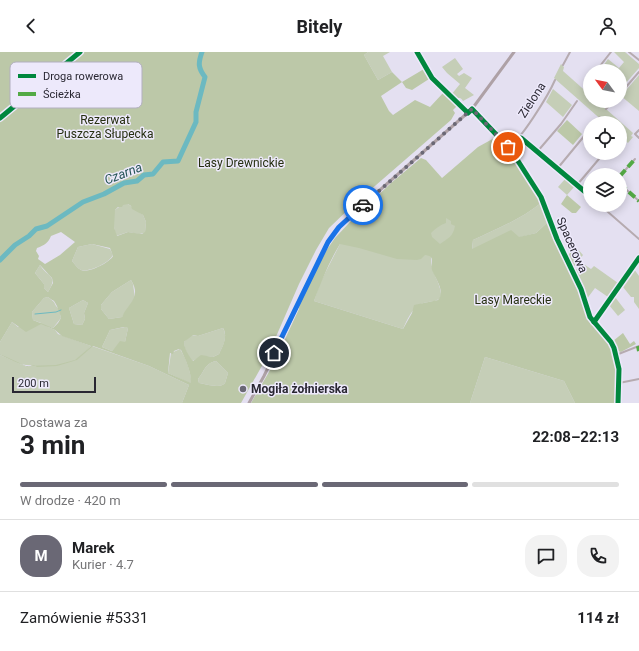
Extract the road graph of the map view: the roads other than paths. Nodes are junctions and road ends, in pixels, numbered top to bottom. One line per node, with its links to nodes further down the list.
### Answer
1 (417, 52): 14 (street)
2 (514, 52): 13 (main road)
3 (570, 52): 8 (street)
4 (611, 52): 7 (street)
5 (629, 52): 6 (street)
6 (639, 60)
7 (602, 64)
8 (563, 65)
9 (639, 72): 11 (street)
10 (555, 80): 16 (street, Zielona)
11 (627, 86)
12 (577, 101): 20 (street)
13 (472, 109): 14 (main road); 19 (street, Spacerowa)
14 (468, 113): 37 (main road)
15 (639, 130): 18 (street)
16 (518, 137): 19 (street, Zielona); 20 (street)
17 (583, 137): 24 (street)
18 (639, 138)
19 (508, 147): 32 (street, Spacerowa)
20 (538, 152): 24 (street)
21 (635, 159): 23 (street)
22 (598, 160): 25 (street)
23 (627, 168)
24 (557, 169): 25 (street)
25 (577, 185): 26 (street)
26 (583, 190)
27 (627, 190): 28 (street)
28 (639, 201)
29 (608, 212): 30 (street)
30 (639, 239)
31 (639, 258): 32 (street)
32 (594, 322): 34 (street, Spacerowa)
33 (639, 346): 34 (street)
34 (616, 355): 36 (street, Spacerowa)
35 (639, 379): 36 (street)
36 (619, 383): 38 (street, Spacerowa)
37 (249, 403)
38 (618, 403)

